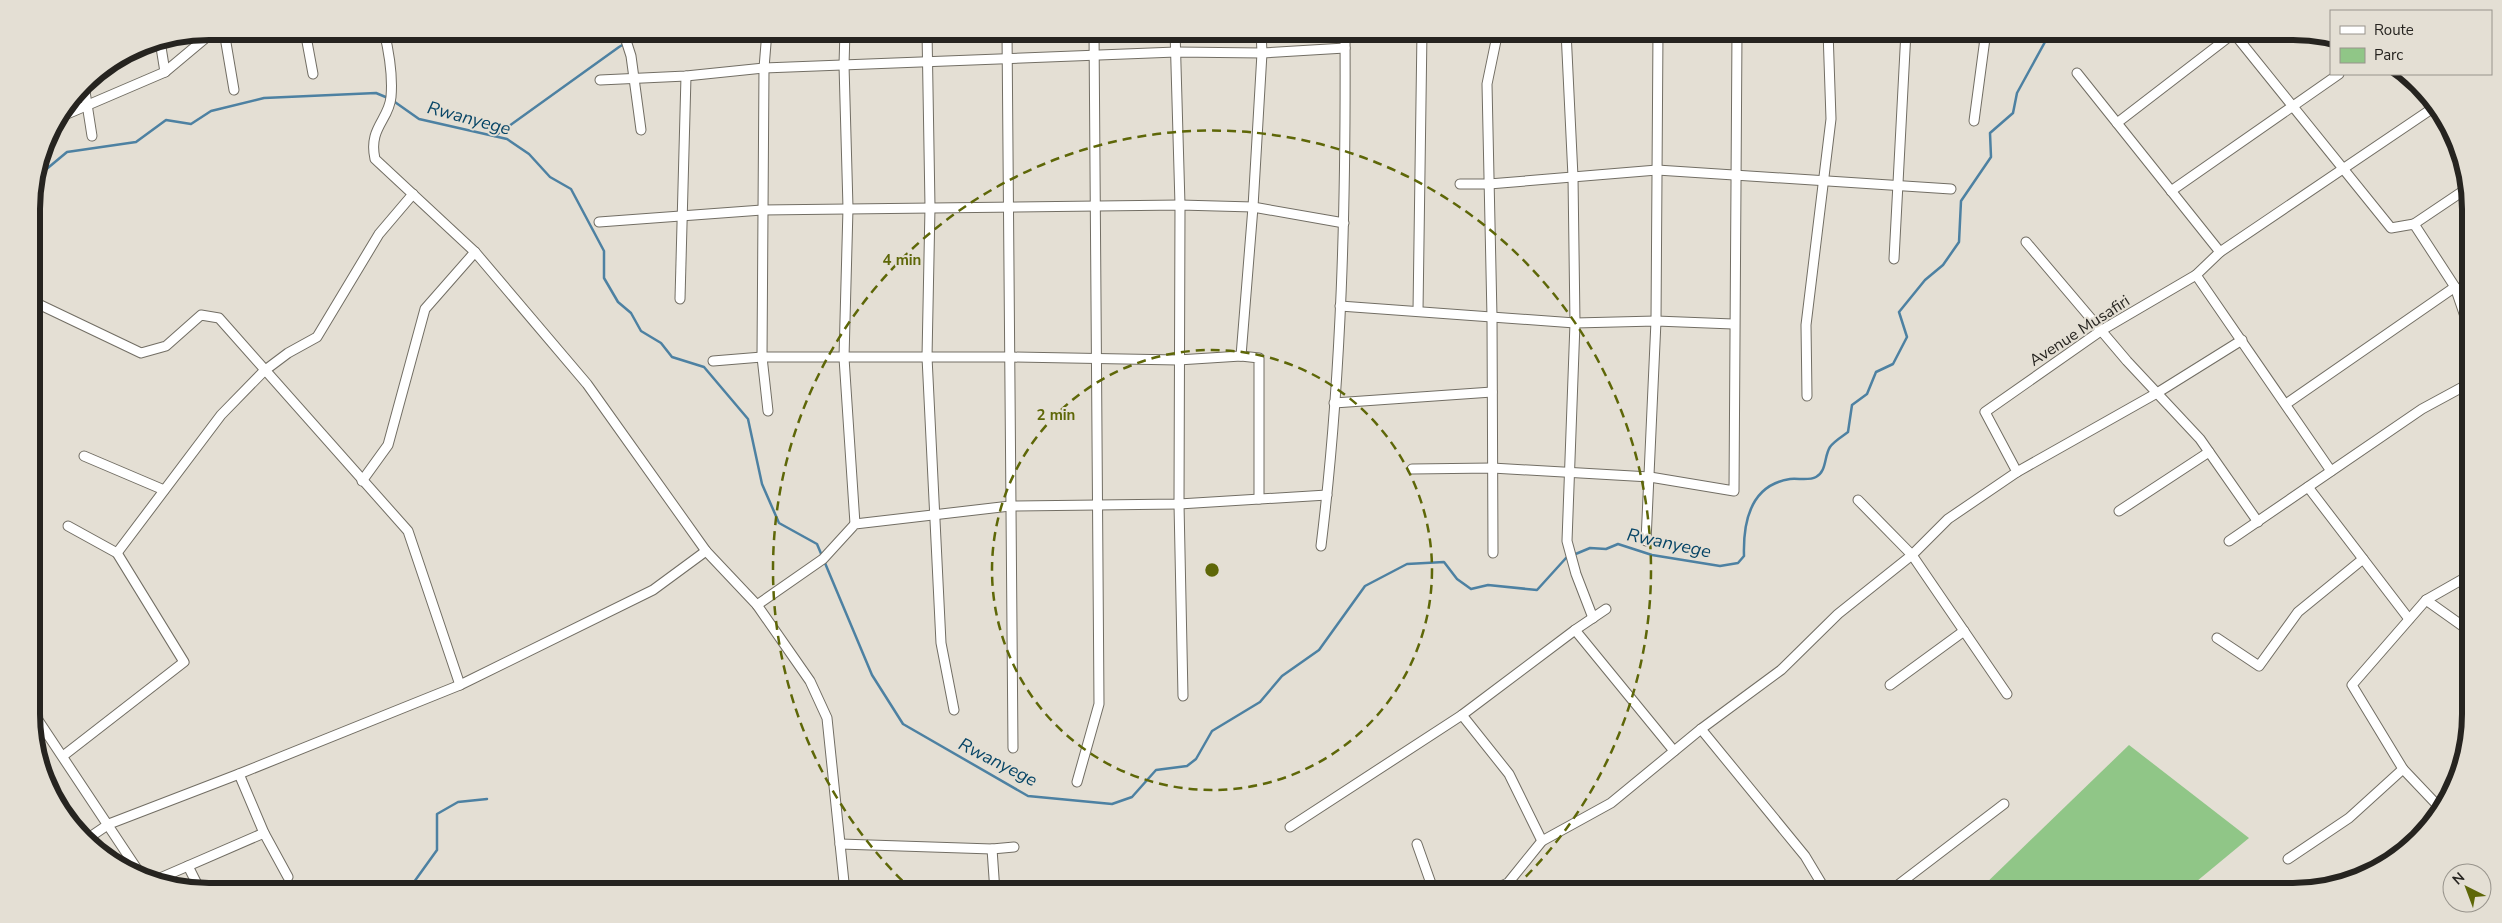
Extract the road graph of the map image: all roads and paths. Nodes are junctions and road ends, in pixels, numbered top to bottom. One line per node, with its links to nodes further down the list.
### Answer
1 (203, 40): 33 (street)
2 (226, 40): 40 (street)
3 (307, 40): 35 (street)
4 (386, 40): 61 (street)
5 (627, 40): 38 (street)
6 (766, 40): 32 (street)
7 (845, 40): 31 (street)
8 (927, 40): 30 (street)
9 (1007, 40): 29 (street)
10 (1094, 40): 28 (street)
11 (1175, 40): 26 (street)
12 (1261, 40): 27 (street)
13 (1345, 40): 25 (street)
14 (1422, 40): 83 (street)
15 (1496, 40): 56 (street)
16 (1566, 40): 53 (street)
17 (1658, 40): 51 (street)
18 (1736, 40): 52 (street)
19 (1828, 40): 54 (street)
20 (1906, 40): 57 (street)
21 (1985, 40): 46 (street)
22 (2223, 40): 47 (street)
23 (2239, 40): 43 (street)
24 (161, 47): 33 (street)
25 (1345, 48): 27 (street); 71 (street)
26 (1176, 52): 27 (street); 28 (street); 62 (street)
27 (1262, 53): 66 (street)
28 (1093, 56): 29 (street); 64 (street)
29 (1008, 58): 30 (street); 63 (street)
30 (926, 62): 31 (street); 65 (street)
31 (844, 65): 32 (street); 67 (street)
32 (764, 68): 37 (street); 68 (street)
33 (165, 72): 42 (street)
34 (2077, 72): 47 (street)
35 (313, 74)
36 (2338, 75): 43 (street)
37 (686, 76): 38 (street); 69 (street)
38 (635, 78): 39 (street); 48 (street)
39 (600, 80)
40 (234, 90)
41 (85, 94): 42 (street)
42 (87, 105): 45 (street); 49 (street)
43 (2291, 106): 50 (street); 59 (street)
44 (2430, 110): 50 (street, Avenue Musafiri)
45 (71, 112)
46 (1974, 122)
47 (2118, 123): 59 (street)
48 (641, 130)
49 (92, 136)
50 (2342, 168): 72 (street); 75 (street, Avenue Musafiri)
51 (1657, 170): 52 (street); 53 (street); 85 (street)
52 (1735, 175): 54 (street); 87 (street)
53 (1573, 177): 56 (street); 86 (street)
54 (1824, 181): 57 (street); 102 (street)
55 (1460, 184): 56 (street)
56 (1488, 184): 84 (street)
57 (1899, 185): 58 (street); 76 (street)
58 (1951, 189)
59 (2171, 191): 75 (street)
60 (2461, 191): 72 (street)
61 (413, 194): 74 (street); 98 (street)
62 (1180, 205): 64 (street); 66 (street); 96 (street)
63 (1010, 206): 64 (street); 65 (street); 92 (street)
64 (1094, 206): 95 (street)
65 (930, 207): 67 (street); 91 (street)
66 (1253, 207): 71 (street); 90 (street)
67 (848, 208): 68 (street); 94 (street)
68 (762, 210): 69 (street); 93 (street)
69 (683, 216): 70 (street); 79 (street)
70 (599, 222)
71 (1344, 223): 81 (street)
72 (2414, 224): 78 (street)
73 (2026, 242): 88 (street)
74 (475, 252): 114 (street); 131 (street)
75 (2220, 252): 77 (street, Avenue Musafiri)
76 (1894, 259)
77 (2196, 275): 88 (street, Avenue Musafiri); 89 (street)
78 (2455, 287): 82 (street); 104 (street)
79 (680, 298)
80 (40, 305): 98 (street)
81 (1340, 306): 83 (street); 103 (street)
82 (2462, 308)
83 (1418, 311): 84 (street)
84 (1492, 317): 86 (street); 100 (street)
85 (1656, 321): 86 (street); 87 (street); 113 (street)
86 (1575, 323): 111 (street)
87 (1733, 324): 113 (street)
88 (2102, 330): 101 (street); 112 (street, Avenue Musafiri)
89 (2242, 340): 101 (street); 104 (street)
90 (1241, 356): 96 (street); 118 (street)
91 (927, 357): 92 (street); 94 (street); 124 (street)
92 (1011, 357): 95 (street); 122 (street)
93 (762, 358): 94 (street); 97 (street); 105 (street)
94 (844, 358): 126 (street)
95 (1096, 358): 96 (street); 120 (street)
96 (1178, 360): 121 (street)
97 (713, 361)
98 (264, 371): 114 (street); 116 (street)
99 (2462, 387): 110 (street)
100 (1492, 392): 103 (street); 108 (street)
101 (2157, 394): 106 (street); 112 (street)
102 (1807, 396)
103 (1334, 403): 117 (street)
104 (2286, 404): 110 (street)
105 (768, 411)
106 (2209, 452): 123 (street); 125 (street)
107 (84, 456): 116 (street)
108 (1492, 468): 109 (street); 111 (street); 133 (street)
109 (1412, 469)
110 (2331, 471): 115 (street)
111 (1570, 472): 113 (street); 140 (street)
112 (2017, 472): 134 (street)
113 (1650, 477): 128 (street)
114 (362, 481): 146 (street)
115 (2308, 487): 125 (street); 135 (street)
116 (164, 490): 132 (street)
117 (1327, 495): 118 (street); 130 (street)
118 (1259, 499): 121 (street)
119 (1858, 500): 134 (street)
120 (1099, 504): 121 (street); 122 (street); 159 (street)
121 (1179, 504): 149 (street)
122 (1010, 506): 124 (street); 154 (street)
123 (2119, 511)
124 (935, 515): 126 (street); 150 (street)
125 (2258, 522): 129 (street)
126 (855, 524): 138 (street)
127 (68, 526): 132 (street)
128 (1646, 541)
129 (2229, 541)
130 (1321, 546)
131 (706, 551): 138 (street); 146 (street)
132 (117, 553): 156 (street)
133 (1493, 553)
134 (1912, 555): 144 (street); 153 (street)
135 (2363, 559): 141 (street); 145 (street)
136 (2462, 580): 137 (street)
137 (2426, 600): 141 (street); 142 (street)
138 (757, 605): 167 (street)
139 (1606, 609): 140 (street)
140 (1593, 618): 143 (street)
141 (2409, 619): 157 (street)
142 (2462, 626)
143 (1575, 630): 151 (street); 155 (street)
144 (1964, 631): 147 (street); 148 (street)
145 (2217, 638)
146 (460, 684): 158 (street)
147 (1890, 685)
148 (2007, 694)
149 (1183, 696)
150 (954, 710)
151 (1462, 716): 163 (street); 166 (street)
152 (40, 723): 156 (street)
153 (1701, 729): 155 (street); 181 (street)
154 (1013, 748)
155 (1674, 751): 166 (street)
156 (63, 756): 162 (street)
157 (2403, 769): 161 (street); 171 (street)
158 (240, 774): 162 (street); 164 (street)
159 (1077, 782)
160 (2004, 804): 182 (street)
161 (2436, 804)
162 (109, 824): 165 (street); 173 (street)
163 (1290, 826)
164 (264, 833): 172 (street); 175 (street)
165 (92, 836)
166 (1542, 841): 180 (street)
167 (840, 844): 170 (street); 177 (street)
168 (1417, 844): 179 (street)
169 (1014, 846): 170 (street)
170 (992, 849): 178 (street)
171 (2288, 859)
172 (188, 866): 174 (street); 176 (street)
173 (136, 867)
174 (164, 877)
175 (288, 877)
176 (196, 882)
177 (844, 883)
178 (994, 883)
179 (1431, 883)
180 (1506, 883)
181 (1821, 883)
182 (1902, 883)

